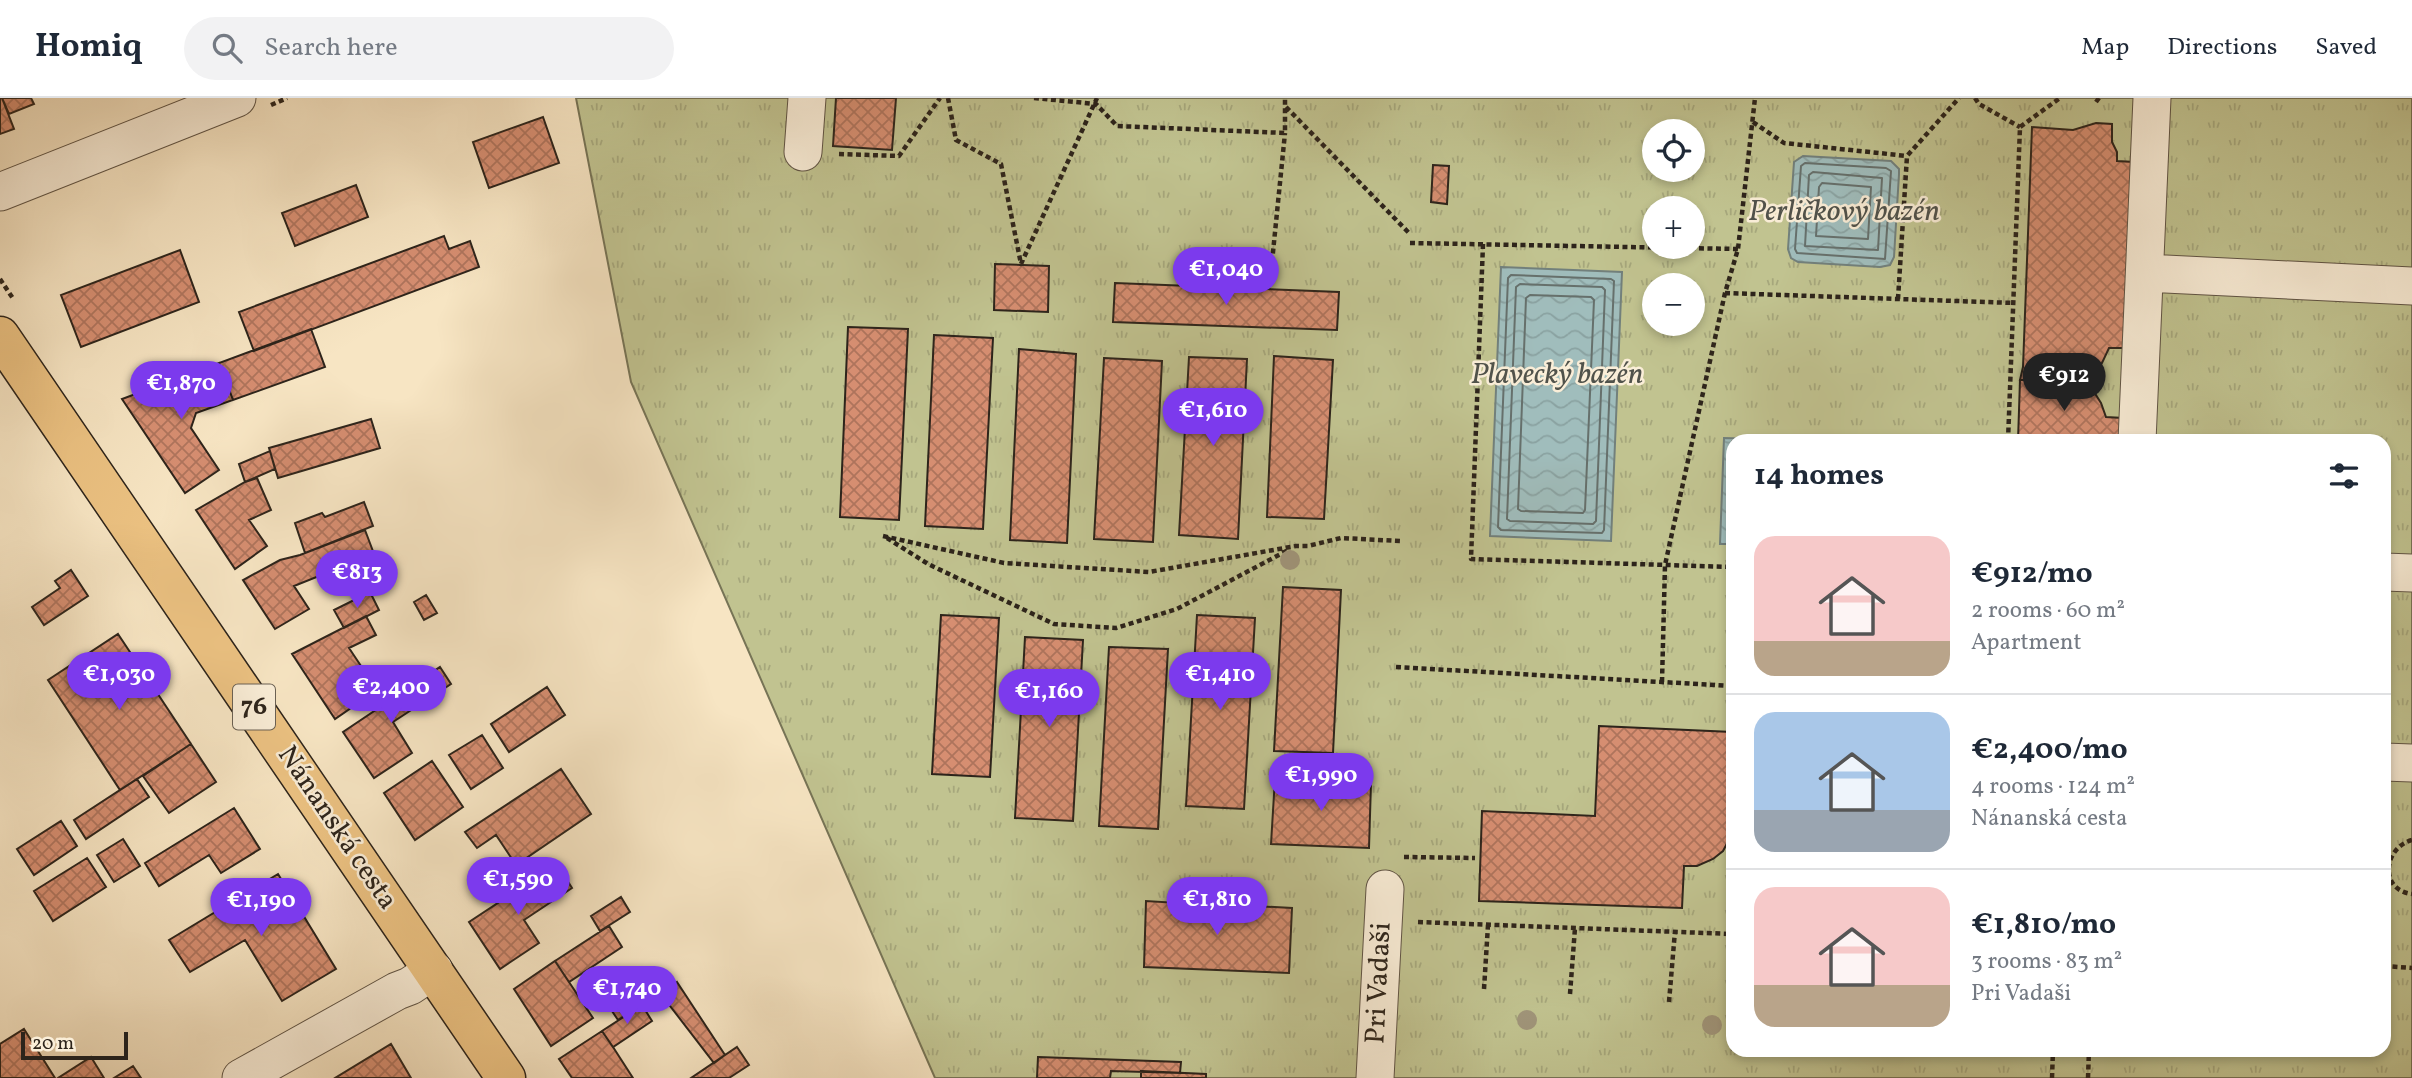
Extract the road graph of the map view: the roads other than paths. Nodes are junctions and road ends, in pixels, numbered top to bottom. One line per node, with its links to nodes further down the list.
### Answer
1 (237, 98): 5 (street)
2 (807, 98): 4 (street)
3 (2152, 98): 6 (street)
4 (803, 152)
5 (0, 192)
6 (2146, 273): 7 (street); 9 (street)
7 (2412, 286)
8 (0, 336): 15 (main road, Nánanská cesta / 76)
9 (2137, 434)
10 (2391, 572): 11 (street)
11 (2412, 573)
12 (2391, 762): 13 (street)
13 (2412, 763)
14 (1389, 889): 18 (street, Pri Vadaši)
15 (434, 970): 16 (street); 17 (main road, Nánanská cesta / 76)
16 (241, 1078)
17 (506, 1078)
18 (1374, 1078)

